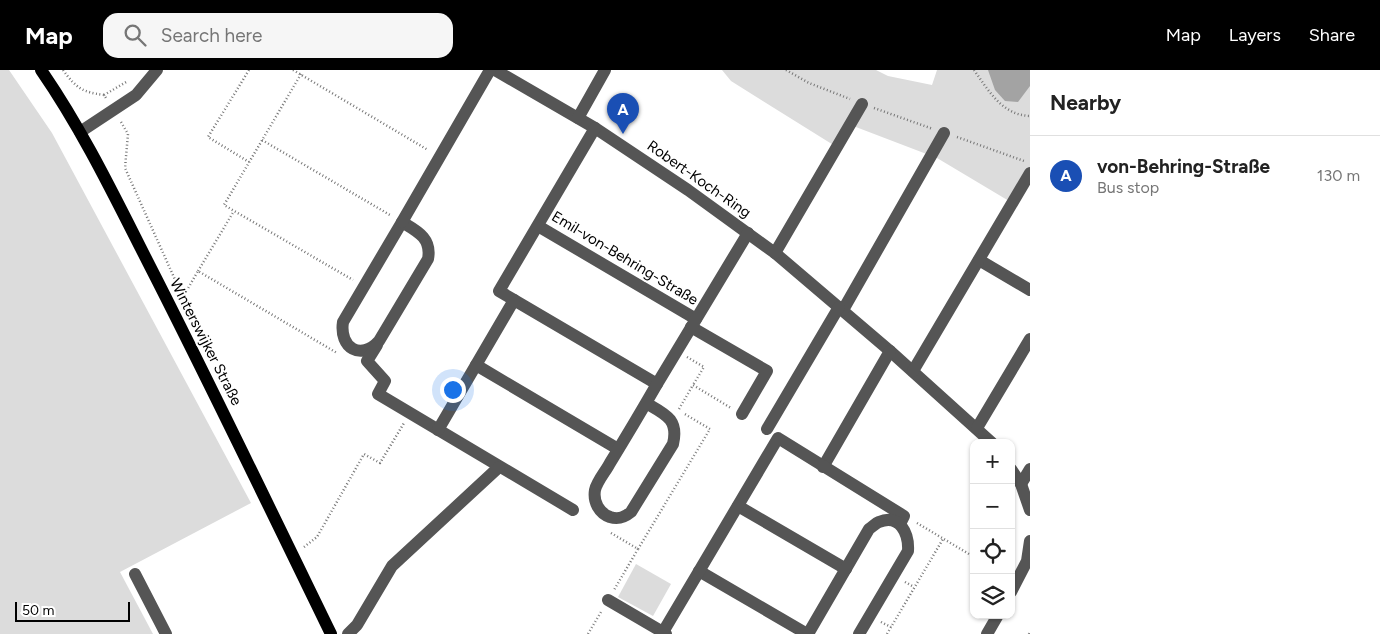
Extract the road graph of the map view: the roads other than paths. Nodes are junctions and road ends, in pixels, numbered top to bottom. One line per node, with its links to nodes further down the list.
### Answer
1 (41, 70): 8 (main road, Winterswijker Straße)
2 (157, 70): 8 (street)
3 (496, 70): 6 (street, Robert-Koch-Ring); 11 (street)
4 (605, 70): 6 (street)
5 (862, 104): 14 (street)
6 (578, 118): 7 (street, Robert-Koch-Ring)
7 (595, 128): 12 (street, Emil-von-Behring-Straße); 13 (street, Robert-Koch-Ring)
8 (80, 132): 51 (main road, Winterswijker Straße)
9 (944, 133): 18 (street)
10 (1030, 173): 15 (street)
11 (402, 222): 21 (street); 21 (street)
12 (538, 226): 17 (street, Emil-von-Behring-Straße); 19 (street, Emil-von-Behring-Straße)
13 (748, 233): 14 (street, Robert-Koch-Ring); 19 (street, Emil-von-Behring-Straße)
14 (775, 253): 18 (street, Robert-Koch-Ring)
15 (979, 260): 16 (street); 24 (street)
16 (1030, 290)
17 (514, 300): 23 (street); 25 (street, Emil-von-Behring-Straße)
18 (841, 308): 22 (street, Robert-Koch-Ring); 29 (street)
19 (694, 323): 25 (street, Emil-von-Behring-Straße); 27 (street)
20 (1030, 339): 28 (street)
21 (380, 341): 30 (street)
22 (890, 351): 24 (street, Robert-Koch-Ring); 33 (street)
23 (476, 365): 30 (street); 32 (street)
24 (913, 372): 28 (street, Robert-Koch-Ring)
25 (657, 384): 26 (street, Emil-von-Behring-Straße)
26 (646, 403): 32 (street, Emil-von-Behring-Straße); 32 (street, Emil-von-Behring-Straße)
27 (742, 414)
28 (977, 428): 31 (street, Robert-Koch-Ring)
29 (767, 429)
30 (438, 430): 34 (street)
31 (988, 439)
32 (618, 449)
33 (823, 466): 38 (street); 41 (street)
34 (499, 467): 39 (street); 52 (street)
35 (1030, 469): 37 (street)
36 (1015, 475): 37 (street)
37 (1021, 484): 40 (street)
38 (738, 506): 43 (street); 44 (street)
39 (573, 510)
40 (1030, 510)
41 (902, 520): 43 (street); 54 (street)
42 (1030, 541): 46 (street)
43 (846, 569): 53 (street)
44 (699, 571): 49 (street); 53 (street)
45 (135, 574): 50 (street)
46 (1015, 584)
47 (608, 600): 49 (street)
48 (996, 619): 55 (street)
49 (664, 633)
50 (166, 634)
51 (331, 634)
52 (348, 634)
53 (808, 634)
54 (859, 634)
55 (987, 634)

